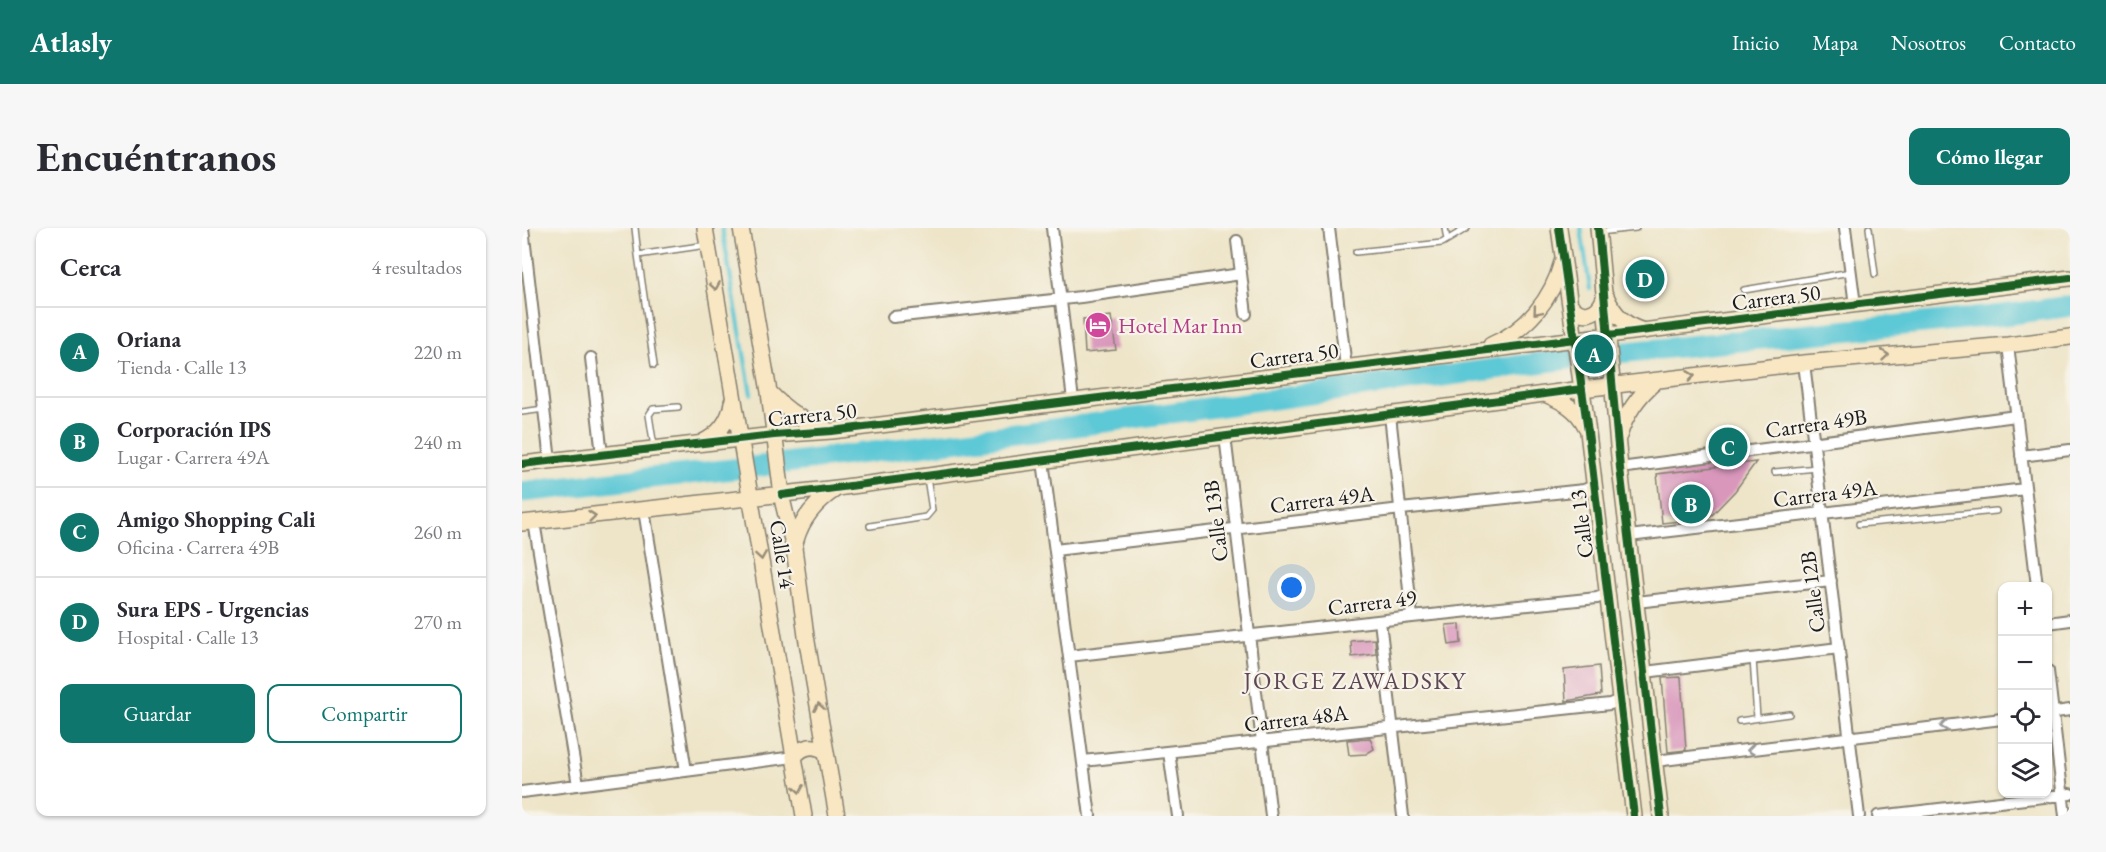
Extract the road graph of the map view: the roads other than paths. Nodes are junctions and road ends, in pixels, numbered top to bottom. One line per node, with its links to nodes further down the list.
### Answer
1 (523, 228): 26 (street)
2 (635, 228): 18 (lane)
3 (705, 228): 16 (main road, Calle 14)
4 (741, 228): 45 (main road, Calle 14)
5 (1052, 228): 27 (street)
6 (1329, 228): 41 (street)
7 (1445, 228): 14 (lane)
8 (1467, 228): 14 (lane)
9 (1559, 228): 19 (main road, Calle 13)
10 (1636, 228): 13 (lane)
11 (1845, 228): 20 (street)
12 (1869, 228): 22 (lane)
13 (1598, 230): 25 (main road, Calle 13)
14 (1447, 240): 17 (lane)
15 (1237, 241): 21 (street)
16 (708, 244): 18 (lane); 47 (main road, Calle 14, one-way to 47)
17 (1356, 252)
18 (638, 255): 40 (lane)
19 (1563, 259): 28 (main road, Calle 13); 37 (main road, one-way to 37)
20 (1851, 272): 24 (lane); 29 (street)
21 (1241, 274): 27 (street); 30 (street)
22 (1875, 274)
23 (2070, 278): 29 (main road, Carrera 50)
24 (1744, 290)
25 (1603, 293): 28 (main road); 32 (main road); 34 (main road, Calle 13)
26 (527, 297): 50 (street)
27 (1061, 299): 31 (street); 48 (street)
28 (1570, 304): 35 (main road, Calle 13)
29 (1855, 305): 32 (main road, Carrera 50)
30 (1246, 314)
31 (893, 317)
32 (1647, 332): 34 (main road, Carrera 50)
33 (2070, 337): 36 (main road)
34 (1608, 340): 35 (main road, Carrera 50); 42 (main road, Calle 13)
35 (1575, 343): 37 (main road, Carrera 50); 44 (main road, Calle 13)
36 (2008, 345): 39 (main road, one-way to 36); 53 (street)
37 (1476, 351): 41 (main road, Carrera 50)
38 (591, 358): 64 (street)
39 (1804, 363): 43 (main road, one-way to 39); 60 (street, Calle 12B)
40 (654, 365)
41 (1346, 367): 48 (main road, Carrera 50)
42 (1612, 381): 43 (main road); 44 (main road); 58 (main road, Calle 13)
43 (1656, 381): 58 (main road)
44 (1581, 384): 46 (main road); 55 (main road, Calle 13)
45 (769, 392): 54 (main road); 57 (main road, Calle 14)
46 (1545, 394): 52 (main road); 55 (main road)
47 (733, 396): 59 (main road, Calle 14); 61 (main road)
48 (1073, 400): 54 (main road, Carrera 50)
49 (678, 407): 62 (lane)
50 (545, 409): 51 (lane); 67 (street)
51 (522, 412)
52 (1390, 414): 56 (main road); 79 (street)
53 (2016, 416): 60 (street, Carrera 49B); 65 (street)
54 (831, 431): 57 (main road, Carrera 50)
55 (1588, 432): 73 (main road, Calle 13)
56 (1225, 436): 66 (main road); 87 (street, Calle 13B)
57 (775, 440): 59 (main road, Carrera 50); 76 (main road, Calle 14)
58 (1618, 442): 69 (main road, Calle 13)
59 (742, 443): 61 (main road, Carrera 50); 77 (main road, Calle 14)
60 (1814, 443): 69 (street, Carrera 49B); 70 (street, Calle 12B)
61 (701, 444): 62 (main road, Carrera 50)
62 (655, 448): 64 (main road, Carrera 50)
63 (2070, 450): 65 (street)
64 (602, 455): 67 (main road, Carrera 50)
65 (2021, 456): 75 (street)
66 (1042, 460): 72 (main road); 90 (street)
67 (550, 461): 68 (main road, Carrera 50)
68 (522, 465)
69 (1620, 468): 88 (main road, Calle 13)
70 (1817, 468): 71 (lane); 82 (street, Calle 12B)
71 (1775, 472)
72 (927, 476): 74 (main road); 86 (lane)
73 (1594, 486): 79 (street, Carrera 49A); 93 (main road, Calle 13)
74 (837, 488): 76 (main road); 89 (main road)
75 (2025, 489): 78 (street, Carrera 49A); 92 (street)
76 (782, 491): 77 (main road); 89 (main road, Calle 14)
77 (751, 494): 80 (main road); 118 (main road, Calle 14, one-way to 118)
78 (1928, 500): 82 (street, Carrera 49A); 83 (lane)
79 (1401, 509): 87 (street, Carrera 49A); 95 (street)
80 (644, 510): 84 (main road, one-way to 80); 121 (street)
81 (1996, 511): 83 (lane)
82 (1822, 513): 88 (street, Carrera 49A); 91 (street, Calle 12B)
83 (1930, 517): 85 (lane)
84 (528, 523): 122 (street)
85 (1859, 524)
86 (870, 526)
87 (1236, 529): 90 (street, Carrera 49A); 99 (street, Calle 13B)
88 (1629, 536): 94 (main road, Calle 13)
89 (794, 548): 116 (main road, Calle 14, one-way to 89)
90 (1055, 550): 101 (street)
91 (1831, 581): 94 (street); 100 (street, Calle 12B)
92 (2037, 582)
93 (1608, 594): 95 (street, Carrera 49); 104 (main road, Calle 13)
94 (1636, 602): 103 (main road, Calle 13)
95 (1412, 617): 97 (street, Carrera 49)
96 (2070, 620): 98 (street)
97 (1380, 621): 99 (street, Carrera 49); 113 (street)
98 (2052, 622)
99 (1249, 636): 101 (street, Carrera 49); 115 (street, Calle 13B)
100 (1839, 648): 102 (street); 114 (street, Calle 12B)
101 (1069, 656): 119 (street)
102 (1753, 659): 103 (street); 109 (lane)
103 (1645, 672): 104 (main road); 120 (main road, Calle 13)
104 (1617, 675): 105 (main road, Calle 13)
105 (1620, 700): 113 (street, Carrera 48A); 131 (main road, Calle 13)
106 (2070, 710): 107 (street)
107 (2052, 713)
108 (1789, 714): 109 (lane)
109 (1757, 718): 111 (lane)
110 (1998, 718): 114 (street, one-way to 114)
111 (1739, 721)
112 (2052, 723): 124 (street)
113 (1393, 727): 115 (street, Carrera 48A); 130 (street)
114 (1850, 737): 120 (street, one-way to 120); 133 (street, Calle 12B)
115 (1262, 742): 117 (street, Carrera 48A); 129 (street, Calle 13B)
116 (826, 752): 118 (main road); 126 (main road, Calle 14)
117 (1169, 752): 119 (street, Carrera 48A); 128 (street)
118 (794, 757): 121 (street); 125 (main road, Calle 14, one-way to 125)
119 (1083, 761): 127 (street)
120 (1655, 762): 132 (main road, Calle 13)
121 (686, 771): 122 (street)
122 (578, 785): 123 (street)
123 (522, 792)
124 (2066, 794): 134 (street); 135 (street)
125 (804, 816)
126 (837, 816)
127 (1090, 816)
128 (1178, 816)
129 (1271, 816)
130 (1403, 816)
131 (1634, 816)
132 (1661, 816)
133 (1859, 816)
134 (1878, 816)
135 (2065, 816)

